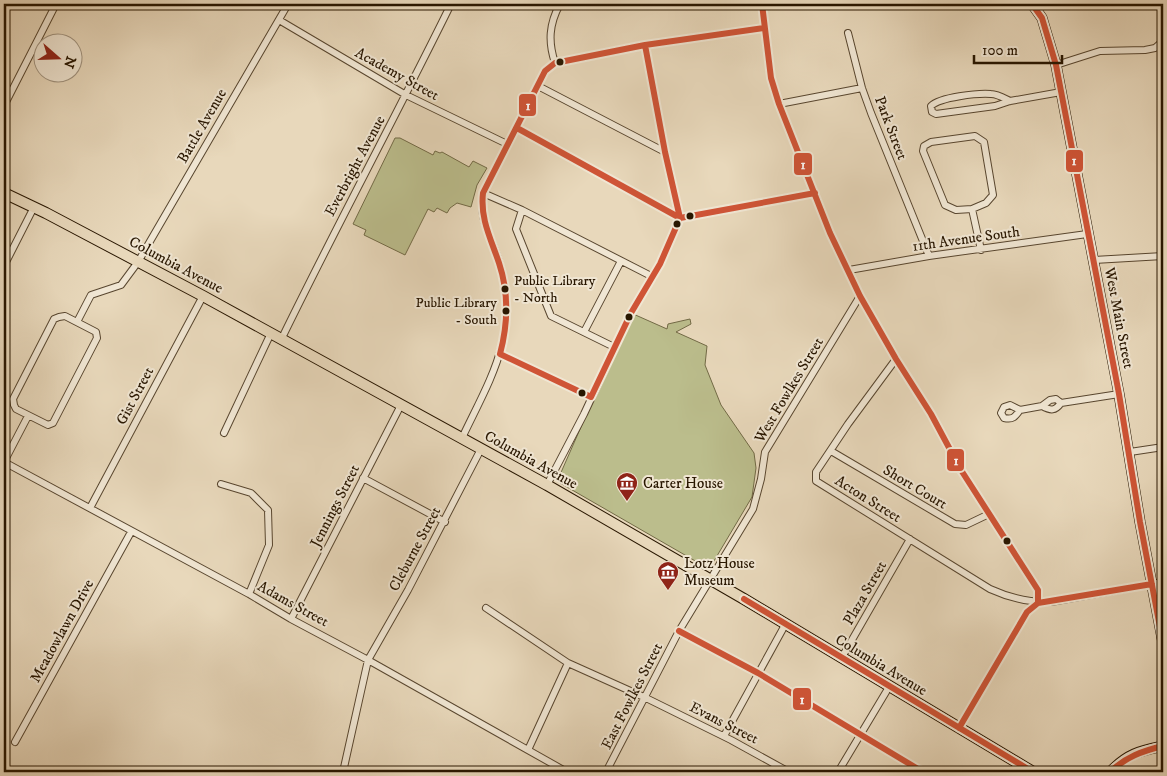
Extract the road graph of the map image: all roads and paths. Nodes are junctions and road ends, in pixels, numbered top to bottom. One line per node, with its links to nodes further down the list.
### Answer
1 (56, 4): 22 (street)
2 (288, 4): 9 (street, Battle Avenue)
3 (451, 4): 19 (street, Everbright Avenue)
4 (560, 4): 14 (street)
5 (762, 4): 10 (street)
6 (1032, 4): 8 (main road, West Main Street)
7 (1038, 4): 8 (main road)
8 (1042, 18): 15 (main road, West Main Street)
9 (279, 20): 19 (street, Academy Street); 39 (street, Battle Avenue)
10 (764, 28): 13 (street); 21 (street)
11 (848, 33): 17 (street)
12 (1163, 41): 15 (street)
13 (645, 45): 14 (street); 25 (street)
14 (555, 64): 16 (street)
15 (1056, 65): 18 (main road, West Main Street)
16 (538, 86): 23 (street); 25 (street)
17 (862, 88): 21 (street, Park Street); 35 (street, Park Street)
18 (1061, 92): 20 (street); 33 (main road, West Main Street)
19 (406, 95): 24 (street, Academy Street); 48 (street, Everbright Avenue)
20 (1010, 101): 20 (street)
21 (779, 104): 28 (street)
22 (4, 106)
23 (516, 128): 24 (street); 32 (street)
24 (507, 144): 27 (street)
25 (665, 152): 32 (street)
26 (4, 192): 29 (main road, Columbia Avenue)
27 (483, 192): 30 (street); 56 (street)
28 (815, 193): 32 (street); 41 (street)
29 (34, 207): 39 (main road, Columbia Avenue); 40 (street)
30 (522, 210): 38 (street); 46 (street)
31 (972, 210): 31 (street); 34 (street)
32 (680, 218): 42 (street)
33 (1087, 234): 34 (street, 11th Avenue South); 37 (main road, West Main Street)
34 (981, 250): 35 (street, 11th Avenue South)
35 (929, 256): 41 (street, 11th Avenue South)
36 (1163, 256): 37 (street)
37 (1094, 260): 51 (main road, West Main Street)
38 (621, 261): 42 (street); 46 (street)
39 (138, 262): 43 (main road, Columbia Avenue); 45 (street, Battle Avenue)
40 (4, 266)
41 (849, 270): 44 (street)
42 (653, 277): 49 (street)
43 (202, 296): 47 (main road, Columbia Avenue); 65 (street, Gist Street)
44 (860, 296): 50 (street); 70 (street, West Fowlkes Street)
45 (77, 322): 54 (street); 54 (street)
46 (584, 332): 49 (street)
47 (271, 333): 48 (main road, Columbia Avenue); 55 (street)
48 (281, 340): 52 (main road, Columbia Avenue)
49 (614, 347): 64 (street)
50 (896, 359): 59 (street, Acton Street); 66 (street)
51 (1119, 394): 53 (street); 60 (main road, West Main Street)
52 (401, 405): 56 (main road, Columbia Avenue); 62 (street, Jennings Street)
53 (1020, 410)
54 (28, 416): 61 (street)
55 (224, 433)
56 (462, 438): 58 (main road, Columbia Avenue)
57 (1163, 447): 60 (street)
58 (482, 449): 64 (main road, Columbia Avenue); 67 (street, Cleburne Street)
59 (831, 451): 66 (street, Short Court); 69 (street, Acton Street)
60 (1130, 452): 72 (main road, West Main Street)
61 (4, 462): 65 (street, Adams Street)
62 (363, 478): 67 (street); 76 (street, Jennings Street)
63 (221, 484): 73 (street)
64 (547, 485): 70 (main road, Columbia Avenue)
65 (90, 508): 68 (street, Adams Street)
66 (989, 514): 74 (street)
67 (445, 522): 81 (street, Cleburne Street)
68 (131, 532): 73 (street, Adams Street); 89 (street, Meadowlawn Drive)
69 (910, 539): 74 (street, Acton Street); 80 (street, Plaza Street)
70 (709, 580): 77 (main road, Columbia Avenue); 78 (street, East Fowlkes Street)
71 (1163, 582): 72 (street, Acton Street)
72 (1152, 584): 74 (street, Acton Street); 79 (main road, West Main Street)
73 (249, 594): 76 (street, Adams Street)
74 (1038, 602): 86 (street)
75 (486, 608): 82 (street, Evans Street)
76 (291, 619): 81 (street, Adams Street)
77 (785, 625): 80 (main road, Columbia Avenue); 83 (street)
78 (680, 631): 83 (street); 85 (street, East Fowlkes Street)
79 (1163, 643)
80 (841, 659): 84 (main road, Columbia Avenue)
81 (368, 660): 91 (street, Adams Street); 92 (street, Cleburne Street)
82 (568, 663): 85 (street, Evans Street); 91 (street)
83 (758, 673): 87 (street); 88 (street)
84 (889, 687): 86 (main road, Columbia Avenue); 87 (street)
85 (646, 698): 88 (street, Evans Street); 94 (street, East Fowlkes Street)
86 (959, 728): 98 (main road, Columbia Avenue)
87 (860, 734): 96 (street); 97 (street)
88 (724, 736): 95 (street, Evans Street)
89 (15, 742)
90 (1163, 746): 99 (main road)
91 (528, 750): 93 (street, Adams Street)
92 (343, 772)
93 (567, 772)
94 (606, 772)
95 (789, 772)
96 (838, 772)
97 (923, 772)
98 (1032, 772)
99 (1110, 772)

